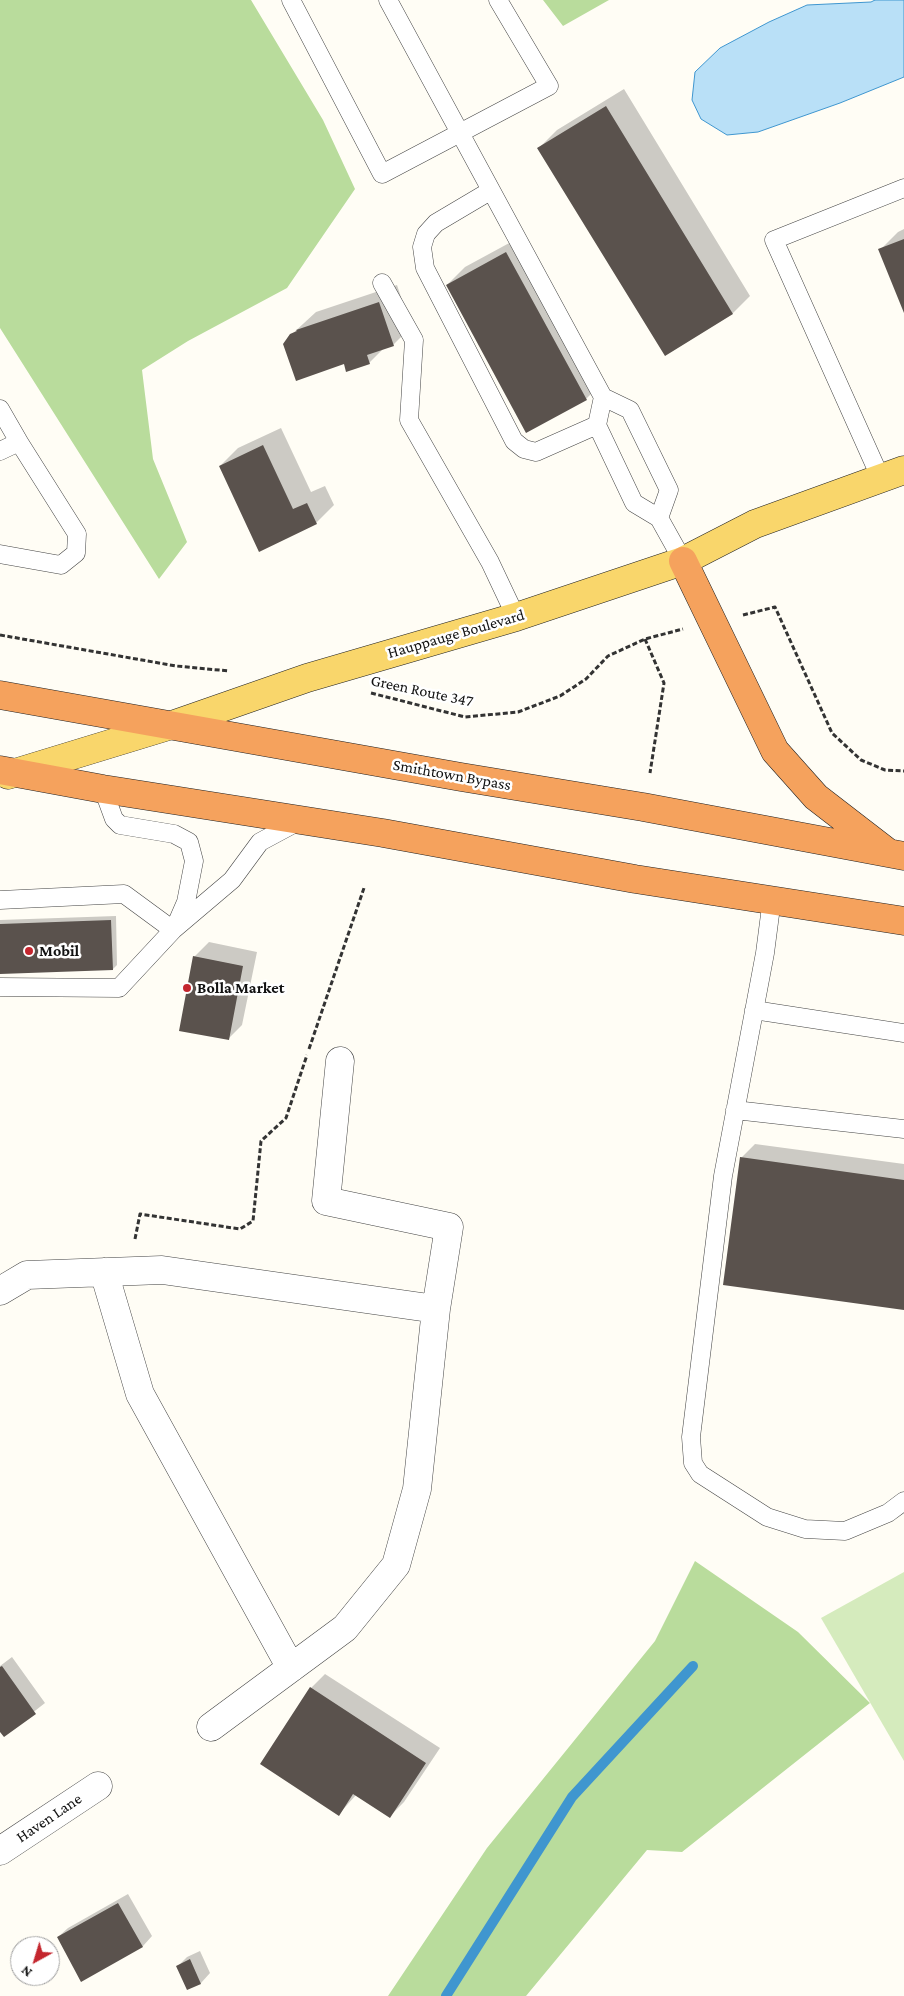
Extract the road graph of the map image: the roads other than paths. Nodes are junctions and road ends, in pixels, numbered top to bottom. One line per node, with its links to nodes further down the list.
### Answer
1 (291, 0): 4 (lane)
2 (388, 0): 4 (lane)
3 (498, 0): 4 (lane)
4 (460, 134): 6 (lane)
5 (904, 188): 13 (lane)
6 (490, 191): 8 (lane); 10 (lane)
7 (382, 283): 17 (lane)
8 (603, 397): 10 (lane); 14 (lane)
9 (0, 409): 11 (lane)
10 (597, 425): 14 (lane)
11 (19, 442): 12 (lane); 15 (lane)
12 (0, 452)
13 (893, 474): 16 (main road, Hauppauge Boulevard)
14 (659, 518): 16 (lane)
15 (0, 554)
16 (683, 561): 17 (main road, Hauppauge Boulevard); 23 (highway)
17 (516, 618): 19 (main road, Hauppauge Boulevard)
18 (0, 695): 19 (highway, Smithtown Bypass)
19 (175, 724): 20 (main road, Hauppauge Boulevard); 23 (highway, Smithtown Bypass)
20 (5, 773): 21 (highway)
21 (103, 788): 22 (highway); 27 (lane)
22 (301, 820): 24 (highway); 27 (lane)
23 (897, 855)
24 (772, 899): 26 (highway); 29 (lane)
25 (0, 900): 27 (lane)
26 (904, 921)
27 (173, 930): 28 (lane)
28 (0, 987)
29 (754, 1010): 30 (lane); 32 (lane)
30 (904, 1033)
31 (340, 1061): 36 (street)
32 (735, 1110): 33 (lane); 37 (lane)
33 (904, 1129)
34 (116, 1272): 35 (street); 36 (street); 38 (street)
35 (0, 1291)
36 (436, 1309): 38 (street)
37 (904, 1501)
38 (291, 1668): 39 (street)
39 (211, 1728)
40 (98, 1786): 41 (street, Haven Lane)
41 (0, 1851)

